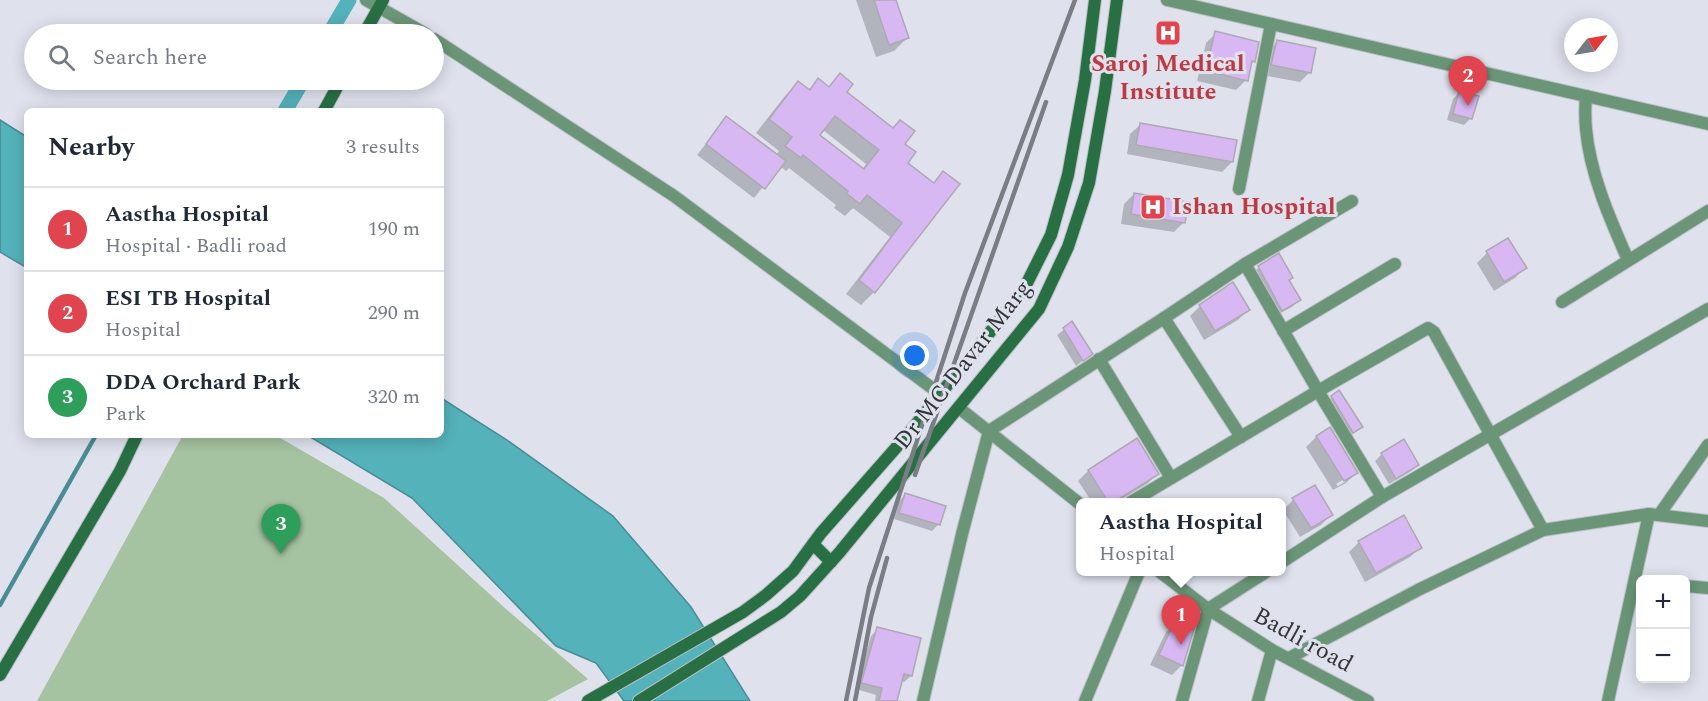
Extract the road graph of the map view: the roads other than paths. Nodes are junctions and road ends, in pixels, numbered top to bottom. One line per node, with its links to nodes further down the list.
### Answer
1 (1095, 0): 25 (street)
2 (1117, 0): 26 (street, Dr MC Davar Marg)
3 (1167, 0): 7 (street)
4 (374, 2): 5 (street); 6 (street)
5 (367, 24)
6 (409, 24)
7 (1271, 24): 10 (street); 13 (street)
8 (444, 46): 25 (street)
9 (336, 90): 11 (street)
10 (1586, 96): 12 (street); 16 (street)
11 (326, 108)
12 (1708, 124)
13 (1239, 189)
14 (1352, 201): 17 (street)
15 (1708, 211): 16 (street)
16 (1628, 260): 19 (street)
17 (1245, 264): 21 (street); 22 (street)
18 (1395, 264): 22 (street)
19 (1562, 302)
20 (1708, 309): 28 (street)
21 (1164, 318): 23 (street); 29 (street)
22 (1283, 331): 24 (street)
23 (1099, 359): 27 (street); 32 (street)
24 (1318, 391): 28 (street); 29 (street); 33 (street)
25 (940, 394): 39 (street)
26 (959, 408): 27 (street); 41 (street, Dr MC Davar Marg)
27 (988, 431): 35 (street); 55 (street)
28 (1490, 434): 33 (street); 38 (street)
29 (1241, 436): 32 (street)
30 (136, 438): 52 (street)
31 (1708, 445): 36 (street)
32 (1171, 478): 34 (street)
33 (1382, 497): 40 (street)
34 (1138, 498)
35 (1076, 501)
36 (1654, 515): 37 (street); 38 (street); 42 (street)
37 (1708, 521)
38 (1543, 530): 51 (street)
39 (813, 544): 41 (street); 53 (street)
40 (1286, 559)
41 (831, 562): 54 (street, Dr MC Davar Marg)
42 (1639, 575)
43 (1137, 576): 56 (street)
44 (1165, 576): 49 (street, Badli road)
45 (1260, 576): 49 (street)
46 (1636, 585): 60 (street)
47 (1690, 586): 48 (street)
48 (1708, 588)
49 (1208, 609): 50 (street, Badli road); 57 (street)
50 (1272, 650): 51 (street, Badli road); 58 (street)
51 (1289, 658): 59 (street, Badli road)
52 (0, 675)
53 (588, 701)
54 (639, 701)
55 (923, 701)
56 (1085, 701)
57 (1182, 701)
58 (1258, 701)
59 (1368, 701)
60 (1608, 701)

